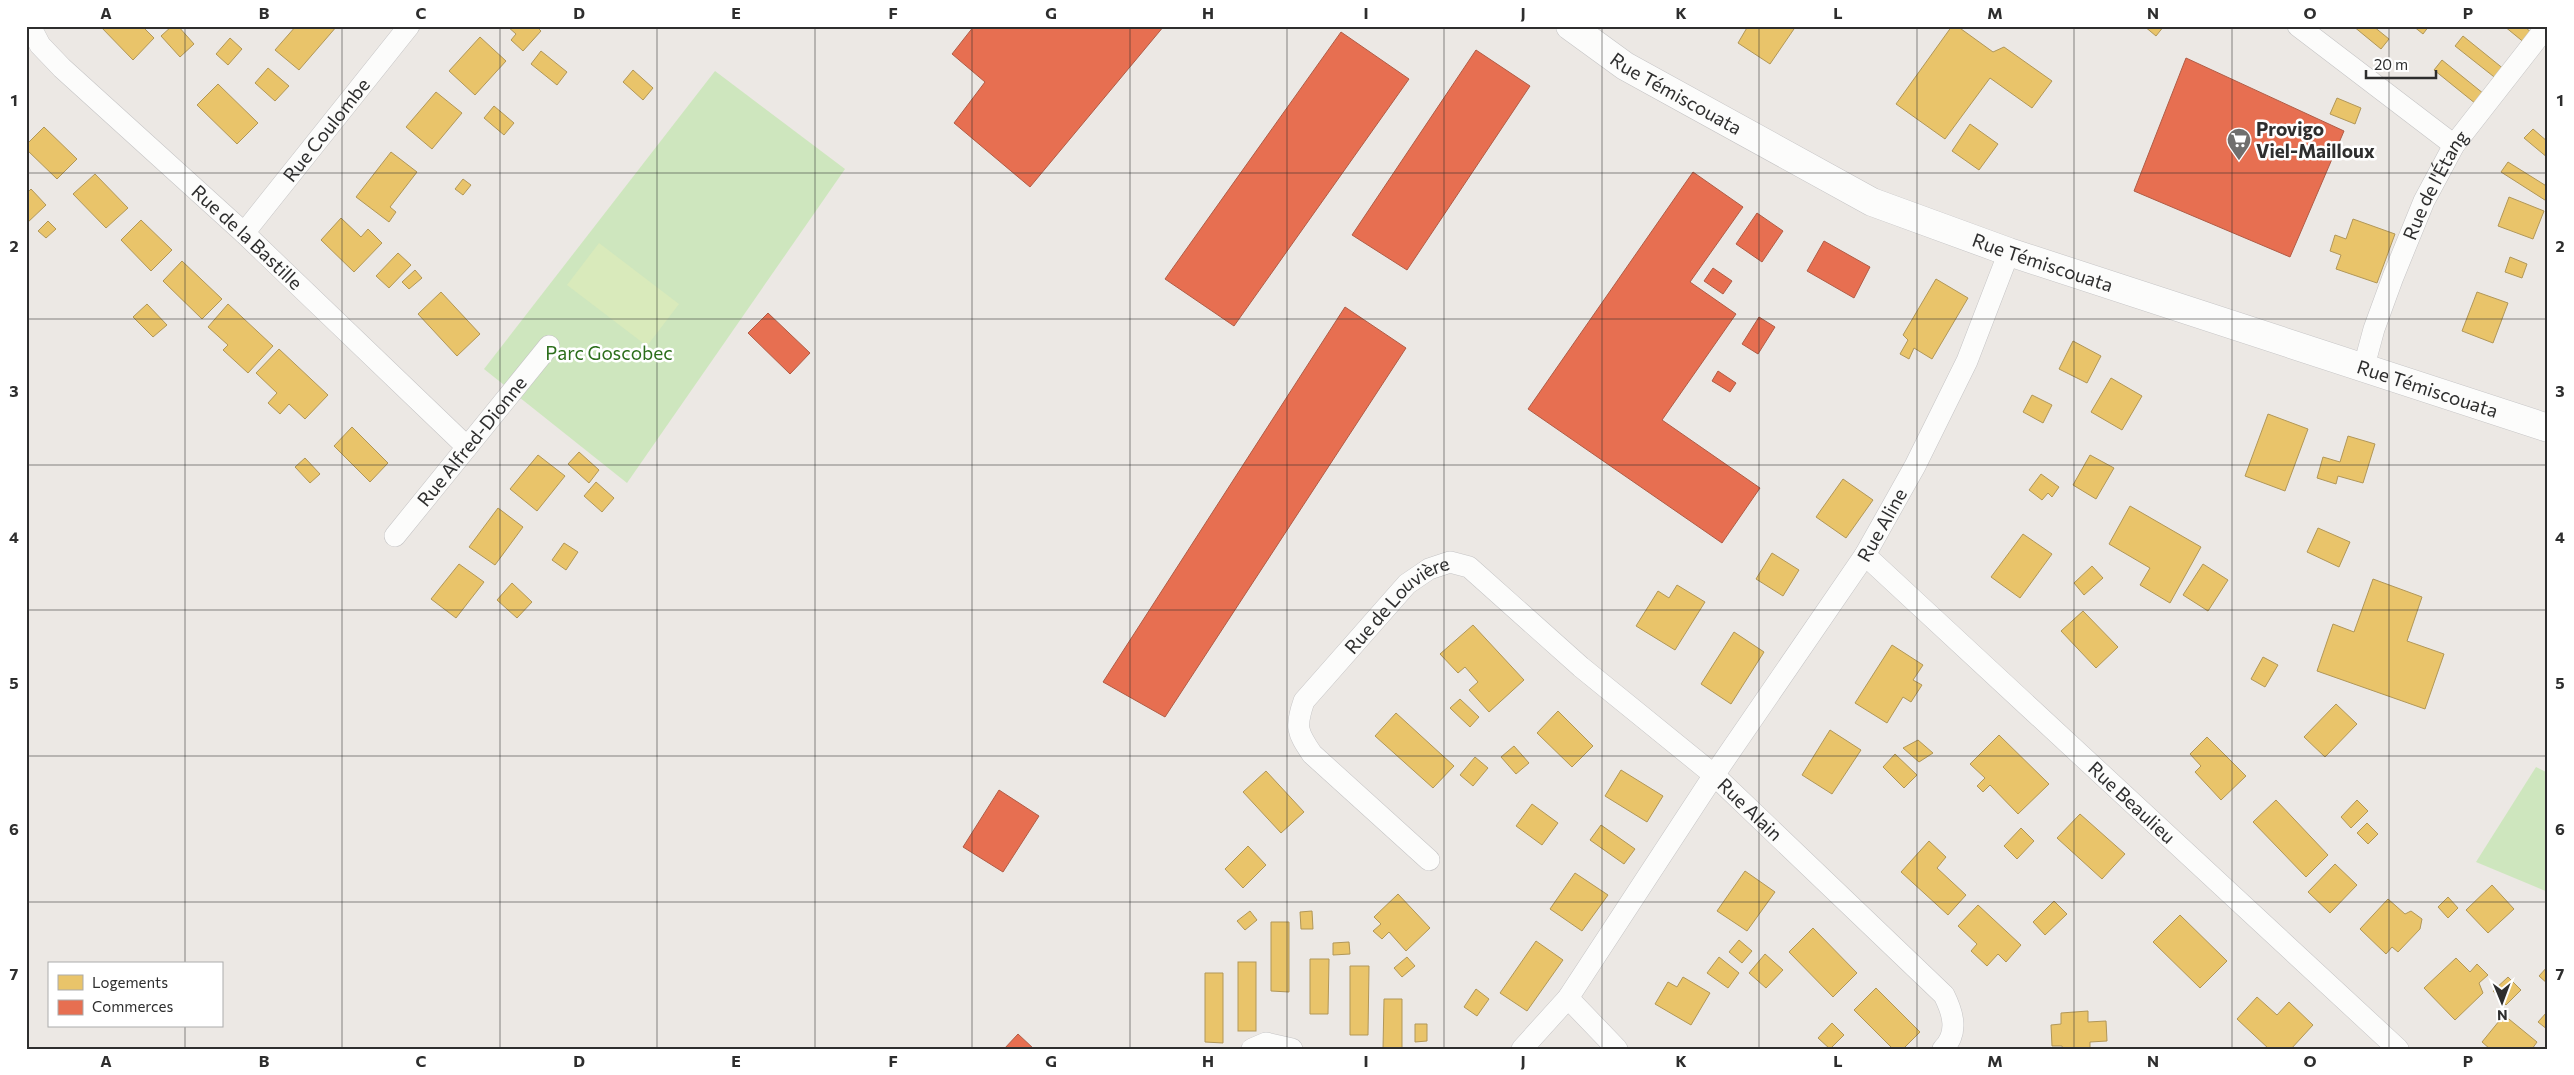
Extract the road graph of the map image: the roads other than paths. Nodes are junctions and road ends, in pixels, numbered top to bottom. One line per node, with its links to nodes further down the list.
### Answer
1 (30, 26): 7 (street, Rue de la Bastille)
2 (409, 26): 7 (street, Rue Coulombe)
3 (1570, 26): 8 (main road, Rue Témiscouata)
4 (2298, 26): 6 (street)
5 (2548, 26): 6 (street, Rue de l'Étang)
6 (2454, 146): 10 (street, Rue de l'Étang)
7 (244, 234): 12 (street, Rue de la Bastille)
8 (2009, 252): 10 (main road, Rue Témiscouata); 14 (street, Rue Aline)
9 (549, 346): 12 (street, Rue Alfred-Dionne)
10 (2364, 366): 11 (main road, Rue Témiscouata)
11 (2548, 428)
12 (467, 447): 13 (street, Rue Alfred-Dionne)
13 (395, 536)
14 (1865, 555): 15 (street, Rue Aline); 23 (street, Rue Beaulieu)
15 (1714, 775): 16 (street, Rue de Louvière); 17 (street, Rue Alain); 22 (street, Rue Alain)
16 (1429, 860)
17 (1568, 998): 20 (street); 21 (street)
18 (1252, 1049): 19 (street)
19 (1292, 1049)
20 (1522, 1049)
21 (1618, 1049)
22 (1943, 1049)
23 (2398, 1049)

